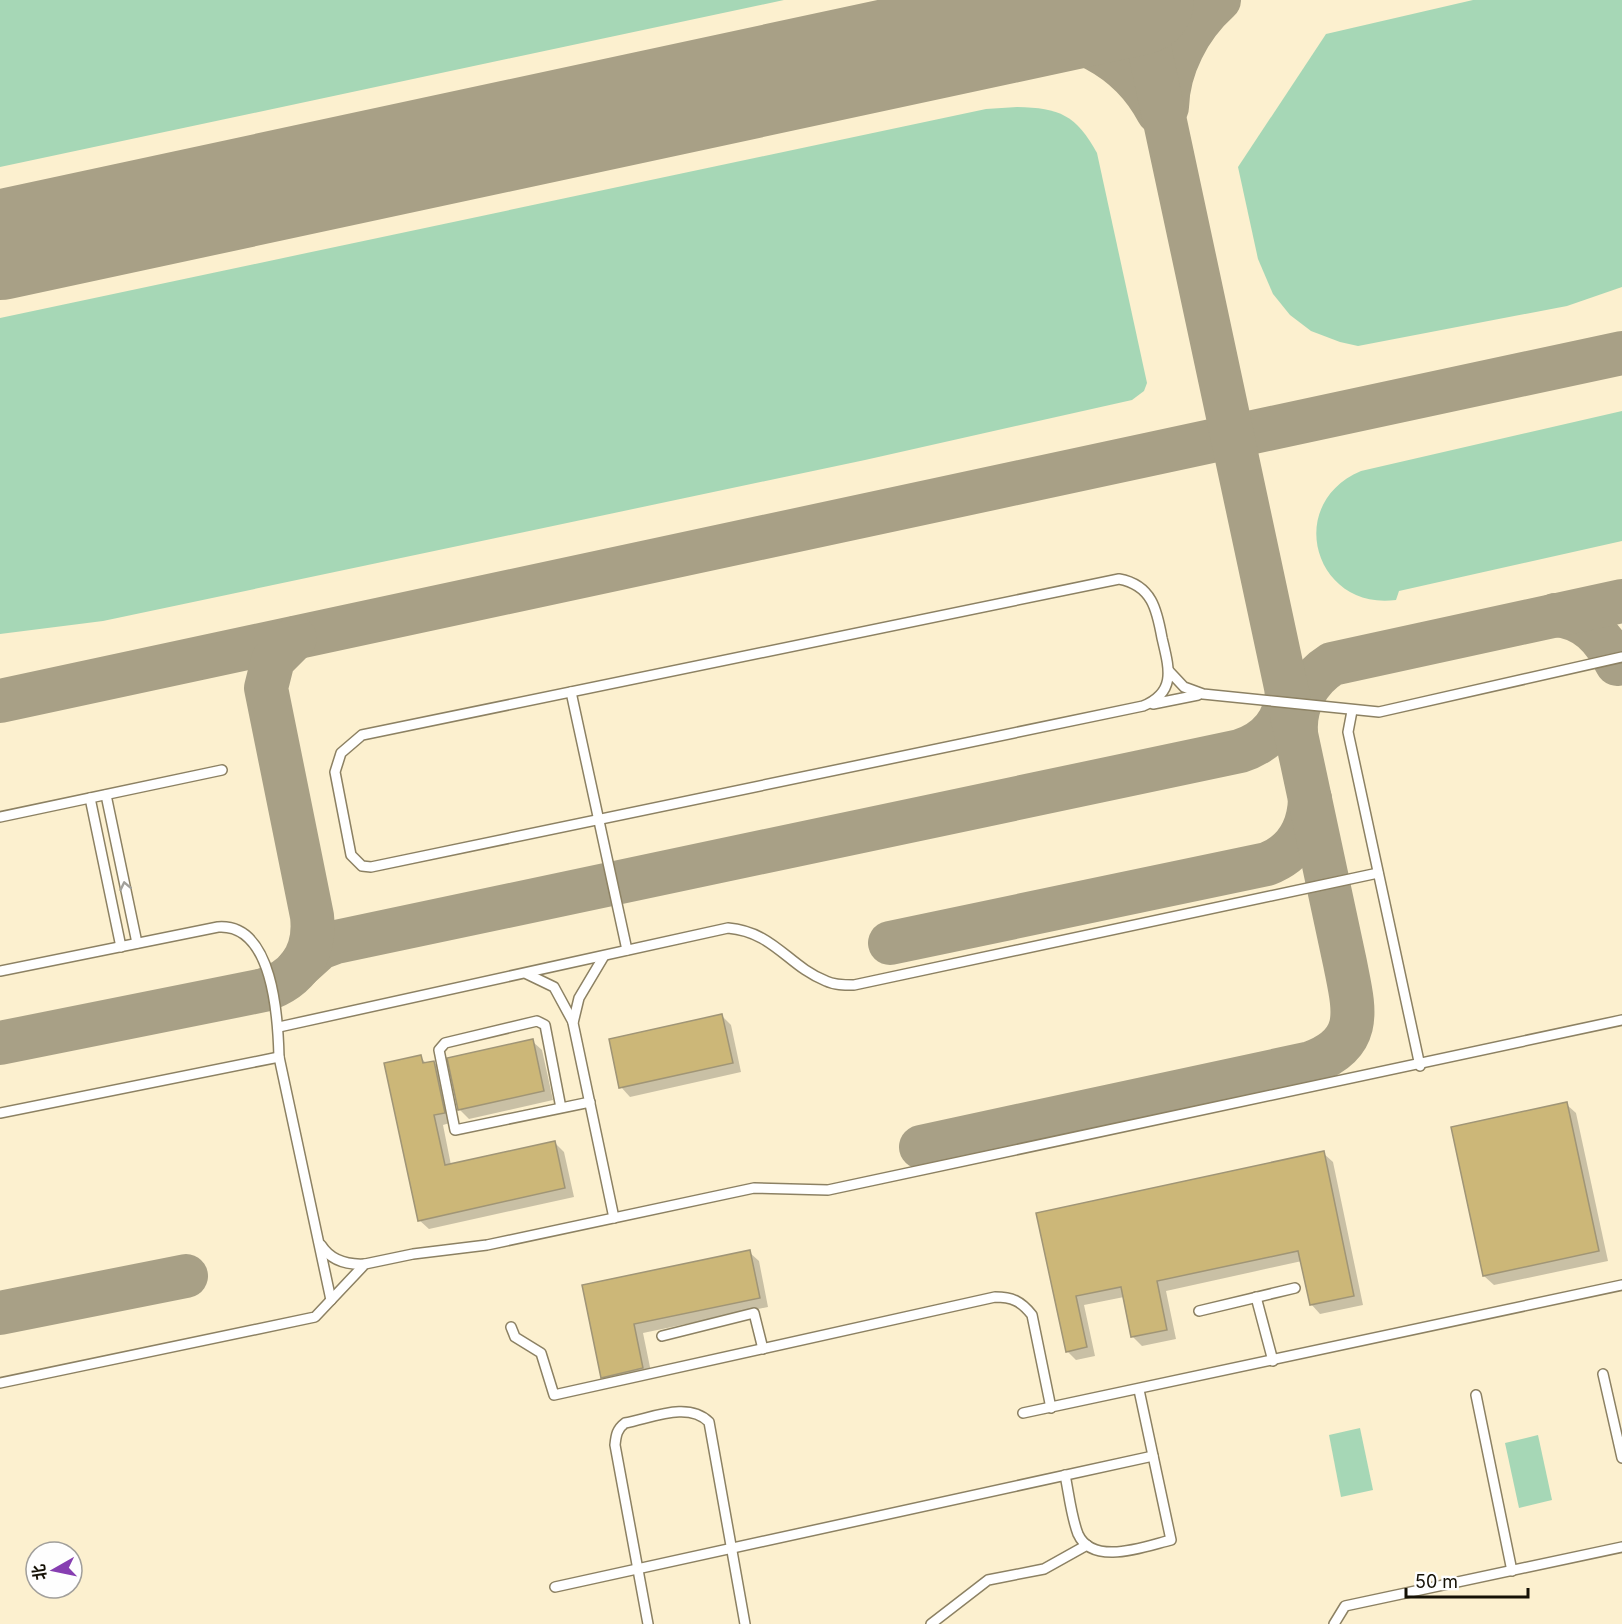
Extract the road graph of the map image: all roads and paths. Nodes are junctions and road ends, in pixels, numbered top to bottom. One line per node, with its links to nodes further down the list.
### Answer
1 (1622, 657): 6 (lane)
2 (1169, 671): 3 (lane); 4 (lane); 5 (lane)
3 (571, 692): 11 (lane); 11 (lane)
4 (1203, 694): 5 (lane); 6 (lane)
5 (1143, 706): 11 (lane)
6 (1352, 711): 12 (lane)
7 (222, 770): 8 (lane)
8 (106, 795): 9 (lane); 13 (lane, one-way to 8)
9 (90, 798): 10 (lane); 14 (lane)
10 (0, 817)
11 (599, 820): 15 (lane)
12 (1378, 873): 15 (lane); 23 (lane)
13 (137, 943): 14 (lane); 21 (lane)
14 (121, 947): 17 (lane)
15 (627, 950): 16 (lane)
16 (604, 956): 18 (lane); 20 (lane)
17 (0, 971)
18 (525, 973): 20 (lane); 21 (lane)
19 (1622, 1020): 23 (lane)
20 (573, 1023): 24 (lane)
21 (279, 1027): 22 (lane)
22 (279, 1057): 26 (lane); 28 (lane)
23 (1420, 1066): 27 (lane)
24 (590, 1102): 25 (lane); 27 (lane)
25 (561, 1108): 25 (lane)
26 (0, 1113)
27 (614, 1218): 29 (lane)
28 (319, 1240): 29 (lane); 33 (lane)
29 (365, 1264): 33 (lane)
30 (1622, 1285): 38 (lane)
31 (1295, 1288): 32 (lane)
32 (1256, 1297): 34 (lane); 38 (lane)
33 (331, 1300): 40 (lane)
34 (1200, 1311)
35 (511, 1328): 37 (lane)
36 (662, 1336): 37 (lane)
37 (763, 1349): 43 (lane)
38 (1273, 1361): 41 (lane)
39 (1603, 1374): 46 (lane)
40 (0, 1383)
41 (1139, 1390): 43 (lane); 45 (lane)
42 (1476, 1395): 52 (lane)
43 (1051, 1408): 44 (lane)
44 (1023, 1413)
45 (1153, 1456): 47 (lane); 48 (lane)
46 (1622, 1458)
47 (1065, 1475): 48 (lane); 50 (lane)
48 (1087, 1545): 56 (lane)
49 (1622, 1547): 52 (lane)
50 (732, 1548): 51 (lane); 51 (lane); 55 (lane)
51 (638, 1569): 53 (lane); 54 (lane)
52 (1512, 1571): 57 (lane)
53 (555, 1587)
54 (648, 1624)
55 (745, 1624)
56 (931, 1624)
57 (1334, 1624)

